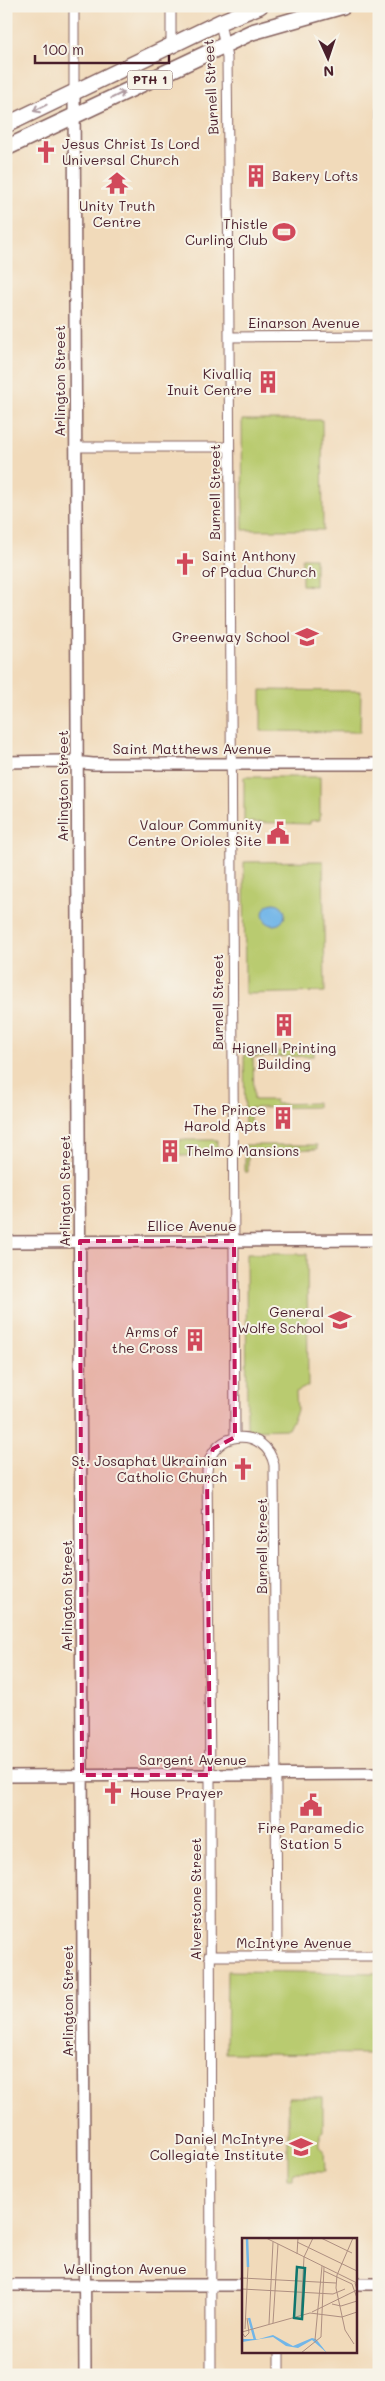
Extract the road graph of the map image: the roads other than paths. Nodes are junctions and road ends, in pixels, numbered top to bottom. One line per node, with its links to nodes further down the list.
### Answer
1 (74, 6): 10 (street, Arlington Street)
2 (171, 6): 9 (street)
3 (260, 6): 6 (highway, PTH 1)
4 (343, 6): 8 (highway, PTH 1)
5 (378, 6): 7 (street)
6 (220, 22): 8 (street, Burnell Street); 9 (highway, PTH 1)
7 (379, 41)
8 (226, 44): 12 (highway, PTH 1, one-way to 8); 17 (street, Burnell Street)
9 (171, 45): 10 (highway, PTH 1)
10 (74, 92): 12 (main road, Arlington Street); 13 (highway, PTH 1, one-way to 13)
11 (379, 112): 14 (street)
12 (74, 117): 15 (highway, PTH 1); 18 (main road, Arlington Street)
13 (6, 125)
14 (379, 134)
15 (6, 148)
16 (379, 336): 17 (street, Einarson Avenue)
17 (229, 337): 19 (street, Burnell Street)
18 (75, 447): 19 (street); 21 (main road, Arlington Street)
19 (229, 447): 23 (street, Burnell Street)
20 (6, 762): 21 (main road, Saint Matthews Avenue)
21 (78, 763): 23 (main road, Saint Matthews Avenue); 25 (main road, Arlington Street)
22 (379, 764): 23 (main road, Saint Matthews Avenue)
23 (230, 765): 26 (street, Burnell Street)
24 (379, 1240): 26 (main road, Ellice Avenue)
25 (80, 1241): 26 (main road, Ellice Avenue); 27 (main road, Ellice Avenue); 30 (main road, Arlington Street)
26 (234, 1241): 28 (street, Burnell Street)
27 (6, 1242)
28 (235, 1437): 31 (street, Alverstone Street); 32 (street, Burnell Street)
29 (379, 1774): 32 (main road, Sargent Avenue)
30 (82, 1775): 31 (main road, Sargent Avenue); 33 (main road, Sargent Avenue); 40 (main road, Arlington Street)
31 (210, 1775): 32 (main road, Sargent Avenue); 34 (street, Alverstone Street)
32 (276, 1775): 35 (street, Burnell Street)
33 (6, 1776)
34 (209, 1956): 35 (street, McIntyre Avenue); 41 (street, Alverstone Street)
35 (277, 1956): 36 (street, McIntyre Avenue)
36 (379, 1956)
37 (358, 2284): 38 (main road)
38 (379, 2284)
39 (6, 2285): 40 (main road, Wellington Avenue)
40 (85, 2285): 41 (main road, Wellington Avenue); 44 (main road, Arlington Street)
41 (210, 2285): 42 (main road, Wellington Avenue); 45 (street, Alverstone Street)
42 (242, 2285)
43 (279, 2354): 46 (street)
44 (85, 2375)
45 (211, 2375)
46 (279, 2375)

